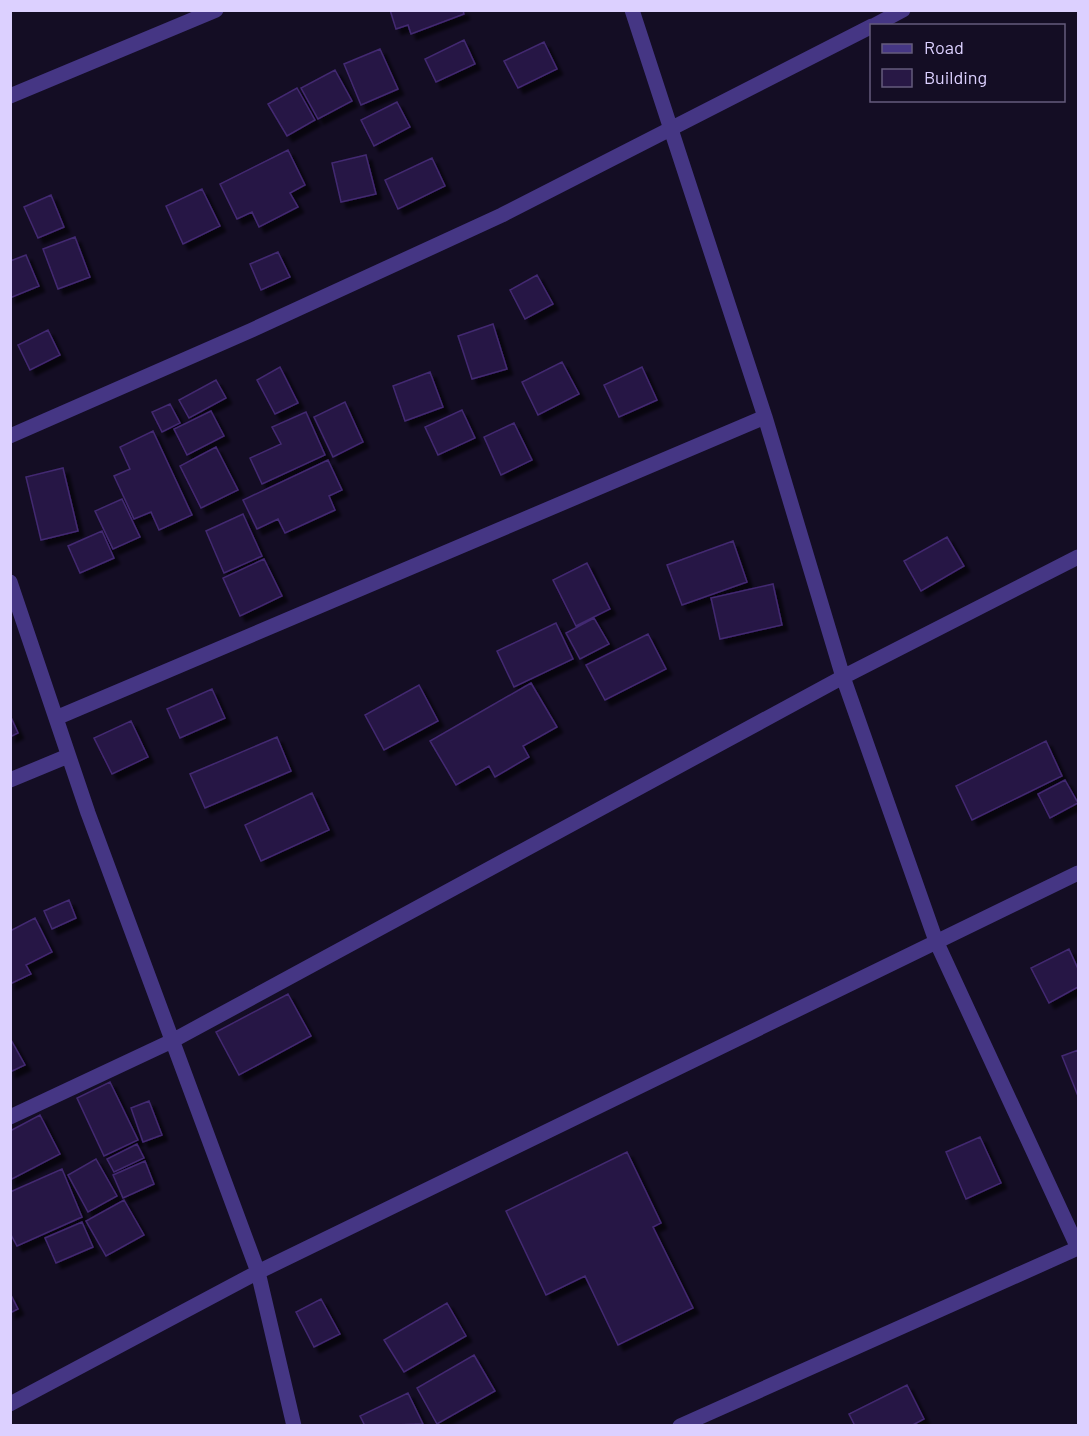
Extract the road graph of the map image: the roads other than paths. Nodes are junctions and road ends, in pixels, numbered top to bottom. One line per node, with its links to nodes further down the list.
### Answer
1 (216, 10): 6 (street)
2 (632, 10): 7 (street)
3 (903, 10): 4 (street)
4 (876, 24)
5 (870, 27): 7 (street)
6 (10, 96)
7 (671, 128): 8 (street); 9 (street)
8 (765, 417): 12 (street); 13 (street)
9 (10, 436)
10 (1078, 557): 12 (street)
11 (10, 582): 13 (street)
12 (843, 677): 17 (street); 18 (street)
13 (56, 718): 14 (street)
14 (68, 756): 15 (street); 18 (street)
15 (10, 780)
16 (1078, 873): 17 (street)
17 (936, 941): 20 (street); 21 (street)
18 (172, 1041): 19 (street); 21 (street)
19 (10, 1117)
20 (1078, 1248): 24 (street)
21 (258, 1272): 22 (street); 23 (street)
22 (10, 1404)
23 (294, 1425)
24 (680, 1425)

